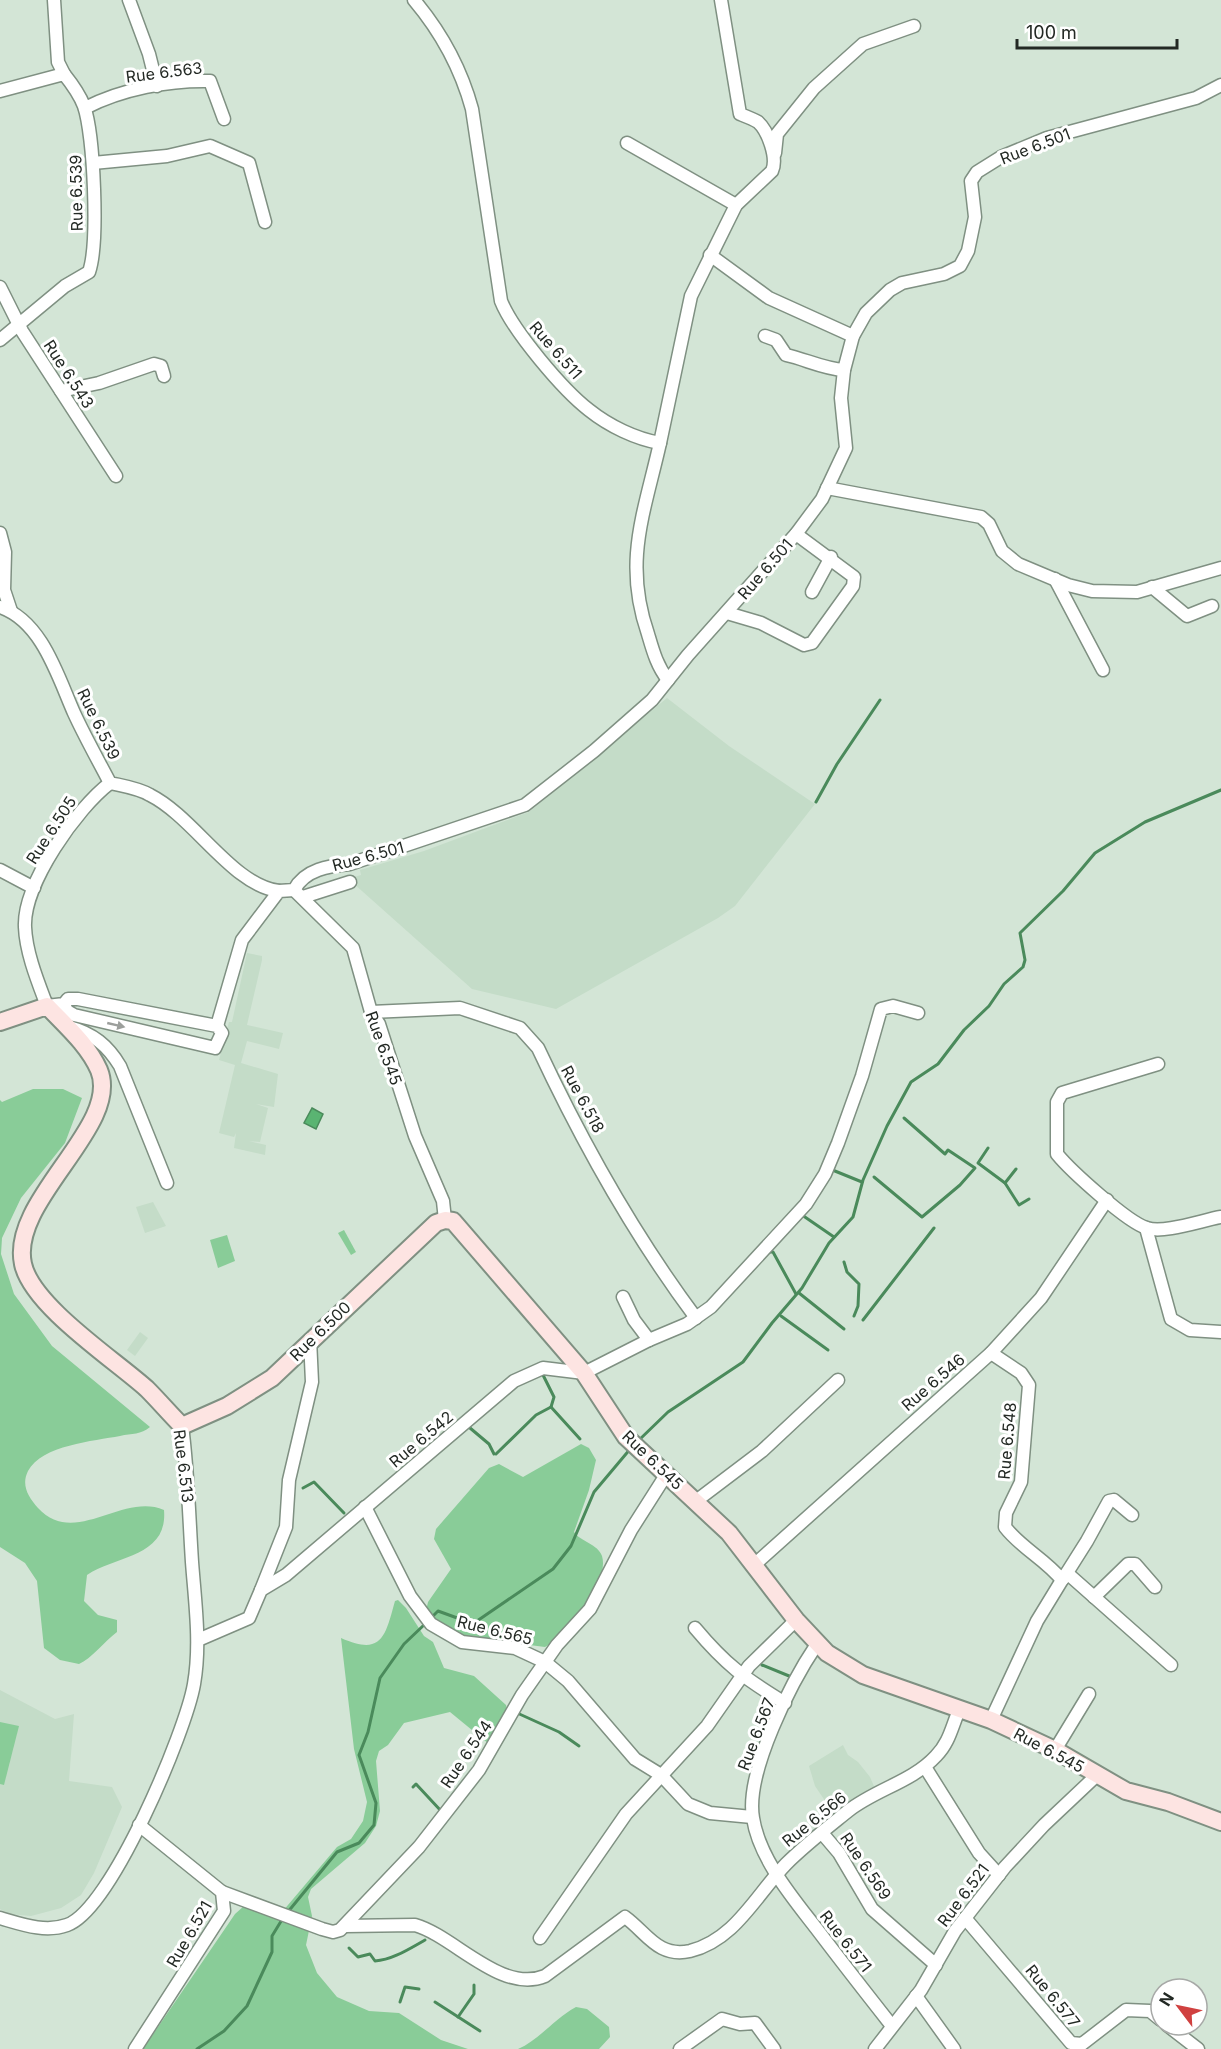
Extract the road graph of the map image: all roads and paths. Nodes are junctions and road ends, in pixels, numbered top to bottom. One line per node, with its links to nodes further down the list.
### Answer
1 (54, 0): 6 (street, Rue 6.539)
2 (129, 0): 8 (street)
3 (414, 0): 26 (street, Rue 6.511)
4 (721, 0): 13 (street)
5 (914, 26): 13 (street)
6 (64, 74): 9 (street); 10 (street, Rue 6.539)
7 (1221, 85): 21 (street, Rue 6.501)
8 (157, 86): 10 (street, Rue 6.563); 11 (street, Rue 6.563)
9 (0, 91)
10 (84, 108): 14 (street, Rue 6.539)
11 (224, 119)
12 (627, 143): 15 (street)
13 (775, 154): 15 (street)
14 (93, 163): 16 (street); 19 (street, Rue 6.539)
15 (736, 205): 17 (street)
16 (265, 222)
17 (710, 255): 21 (street); 26 (street)
18 (0, 287): 19 (street, Rue 6.543)
19 (18, 324): 22 (street, Rue 6.539); 25 (street, Rue 6.543)
20 (765, 336): 23 (street)
21 (853, 336): 23 (street, Rue 6.501)
22 (0, 340)
23 (844, 370): 28 (street, Rue 6.501)
24 (164, 376): 25 (street)
25 (61, 391): 27 (street, Rue 6.543)
26 (660, 443): 40 (street)
27 (116, 476)
28 (827, 488): 30 (street, Rue 6.501); 33 (street)
29 (0, 533): 37 (street)
30 (796, 534): 31 (street); 38 (street, Rue 6.501)
31 (831, 557): 35 (street); 38 (street)
32 (1221, 568): 34 (street)
33 (1055, 579): 34 (street); 39 (street)
34 (1152, 587): 36 (street)
35 (812, 592)
36 (1212, 606)
37 (6, 609): 41 (street, Rue 6.539)
38 (727, 613): 40 (street, Rue 6.501)
39 (1103, 670)
40 (668, 680): 46 (street, Rue 6.501)
41 (110, 783): 44 (street, Rue 6.505); 45 (street, Rue 6.539)
42 (0, 870): 44 (street)
43 (350, 882): 46 (street)
44 (34, 888): 47 (street, Rue 6.505)
45 (279, 891): 46 (street); 51 (street)
46 (299, 893): 48 (street, Rue 6.545)
47 (56, 1005): 50 (street); 51 (street); 51 (street, one-way to 51); 52 (street, Rue 6.513)
48 (371, 1012): 57 (street, Rue 6.545); 60 (street, Rue 6.518)
49 (918, 1013): 60 (street)
50 (0, 1022)
51 (217, 1026)
52 (68, 1027): 54 (street); 67 (street, Rue 6.513)
53 (1158, 1064): 55 (street)
54 (167, 1183)
55 (1107, 1200): 58 (street); 64 (street, Rue 6.546)
56 (1221, 1217): 58 (street)
57 (445, 1220): 62 (street, Rue 6.500); 65 (street, Rue 6.545)
58 (1146, 1228): 61 (street)
59 (622, 1297): 63 (street)
60 (696, 1318): 63 (street)
61 (1221, 1332)
62 (310, 1339): 67 (street, Rue 6.500); 75 (street)
63 (649, 1340): 65 (street)
64 (991, 1353): 72 (street, Rue 6.546); 73 (street, Rue 6.548)
65 (584, 1373): 68 (street, Rue 6.545); 70 (street, Rue 6.542)
66 (838, 1380): 69 (street)
67 (182, 1426): 79 (street, Rue 6.513)
68 (666, 1475): 69 (street, Rue 6.545); 81 (street, Rue 6.544)
69 (696, 1500): 72 (street, Rue 6.545)
70 (365, 1507): 75 (street, Rue 6.542); 81 (street, Rue 6.565)
71 (1132, 1515): 73 (street)
72 (754, 1565): 77 (street, Rue 6.545)
73 (1065, 1576): 76 (street); 87 (street)
74 (1155, 1587): 76 (street)
75 (261, 1590): 79 (street)
76 (1094, 1597): 82 (street)
77 (796, 1620): 80 (street, Rue 6.545); 83 (street)
78 (695, 1628): 83 (street)
79 (198, 1640): 94 (street, Rue 6.513)
80 (817, 1644): 85 (street, Rue 6.567); 86 (street, Rue 6.545)
81 (545, 1662): 90 (street, Rue 6.565); 101 (street, Rue 6.544)
82 (1171, 1665)
83 (741, 1676): 85 (street); 90 (street)
84 (1089, 1694): 88 (street)
85 (785, 1703): 92 (street, Rue 6.567)
86 (960, 1708): 87 (street, Rue 6.545); 89 (street, Rue 6.566)
87 (991, 1720): 88 (street, Rue 6.545)
88 (1055, 1750): 91 (street, Rue 6.545)
89 (925, 1767): 95 (street, Rue 6.566); 97 (street)
90 (661, 1774): 92 (street); 102 (street)
91 (1096, 1776): 93 (street, Rue 6.545); 97 (street, Rue 6.521)
92 (752, 1817): 96 (street, Rue 6.567)
93 (1221, 1822)
94 (139, 1825): 98 (street, Rue 6.521); 99 (street, Rue 6.513)
95 (822, 1833): 96 (street, Rue 6.566); 103 (street, Rue 6.569)
96 (777, 1874): 101 (street, Rue 6.566); 106 (street, Rue 6.571)
97 (999, 1875): 100 (street, Rue 6.521)
98 (222, 1892): 101 (street); 108 (street, Rue 6.521)
99 (0, 1918)
100 (965, 1918): 103 (street, Rue 6.521); 105 (street, Rue 6.577)
101 (345, 1926)
102 (540, 1938)
103 (936, 1965): 104 (street, Rue 6.521)
104 (915, 1996): 106 (street, Rue 6.521); 112 (street)
105 (1149, 2011)
106 (892, 2025): 111 (street, Rue 6.521)
107 (1182, 2037): 113 (street)
108 (135, 2049)
109 (680, 2049): 110 (street)
110 (774, 2049)
111 (875, 2049)
112 (954, 2049)
113 (1198, 2049)

